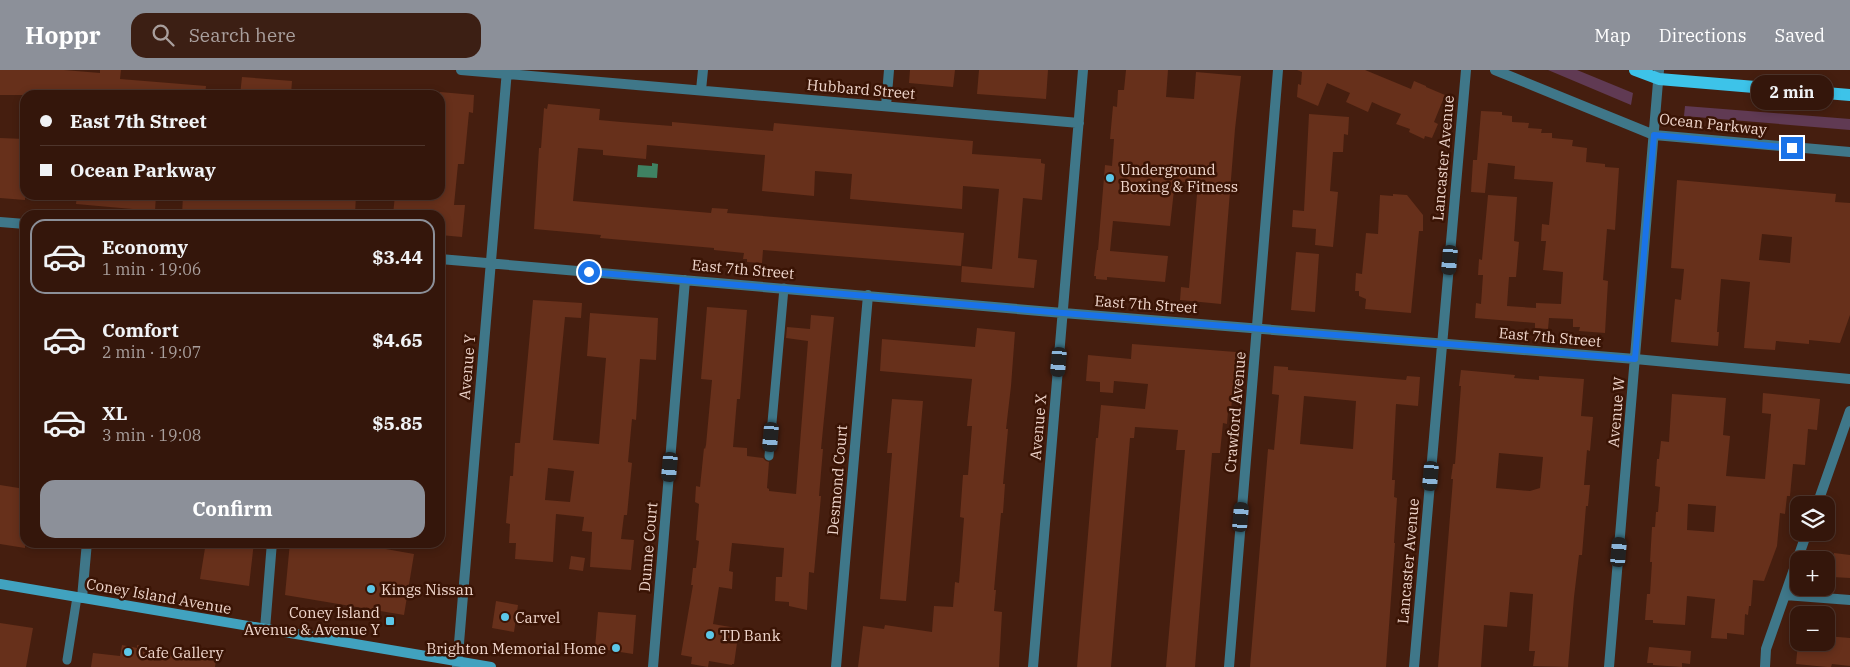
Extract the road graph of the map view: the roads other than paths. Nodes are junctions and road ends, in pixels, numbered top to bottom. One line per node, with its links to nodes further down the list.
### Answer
1 (461, 70): 9 (street, Hubbard Street)
2 (702, 70): 11 (street)
3 (889, 70): 13 (street)
4 (1083, 70): 14 (street, Avenue X)
5 (1278, 70): 25 (street, Crawford Avenue)
6 (1466, 70): 26 (street, Lancaster Avenue)
7 (1495, 70): 15 (street, Ocean Parkway)
8 (1635, 70): 10 (main road)
9 (507, 72): 11 (street, Hubbard Street); 20 (street, Avenue Y)
10 (1659, 75): 12 (main road); 15 (street, Avenue W)
11 (701, 90): 13 (street, Hubbard Street)
12 (1850, 95)
13 (886, 106): 14 (street, Hubbard Street)
14 (1079, 123): 24 (street, Avenue X)
15 (1654, 135): 16 (street, Ocean Parkway); 27 (street, Avenue W)
16 (1850, 152)
17 (0, 222): 18 (street)
18 (20, 224)
19 (445, 259): 20 (street, East 7th Street)
20 (491, 264): 21 (street, East 7th Street); 41 (street, Avenue Y)
21 (685, 280): 22 (street, East 7th Street); 43 (street, Dunne Court)
22 (784, 288): 23 (street, East 7th Street); 30 (lane)
23 (868, 295): 24 (street, East 7th Street); 44 (street, Desmond Court)
24 (1063, 313): 25 (street, East 7th Street); 45 (street, Avenue X)
25 (1257, 328): 26 (street, East 7th Street); 46 (street, Crawford Avenue)
26 (1442, 343): 27 (street, East 7th Street); 47 (street, Lancaster Avenue)
27 (1635, 359): 28 (street, East 7th Street); 48 (street, Avenue W)
28 (1850, 379)
29 (1850, 411): 31 (street)
30 (769, 456)
31 (1820, 496)
32 (1804, 541): 36 (street)
33 (87, 548): 37 (street)
34 (272, 548): 39 (street)
35 (0, 584): 37 (main road, Coney Island Avenue)
36 (1785, 595): 38 (street); 49 (street)
37 (80, 598): 39 (main road, Coney Island Avenue); 40 (lane)
38 (1850, 600)
39 (265, 629): 41 (main road, Coney Island Avenue)
40 (66, 660)
41 (458, 664): 42 (main road, Coney Island Avenue)
42 (491, 667)
43 (653, 667)
44 (836, 667)
45 (1033, 667)
46 (1229, 667)
47 (1414, 667)
48 (1609, 667)
49 (1765, 667)

